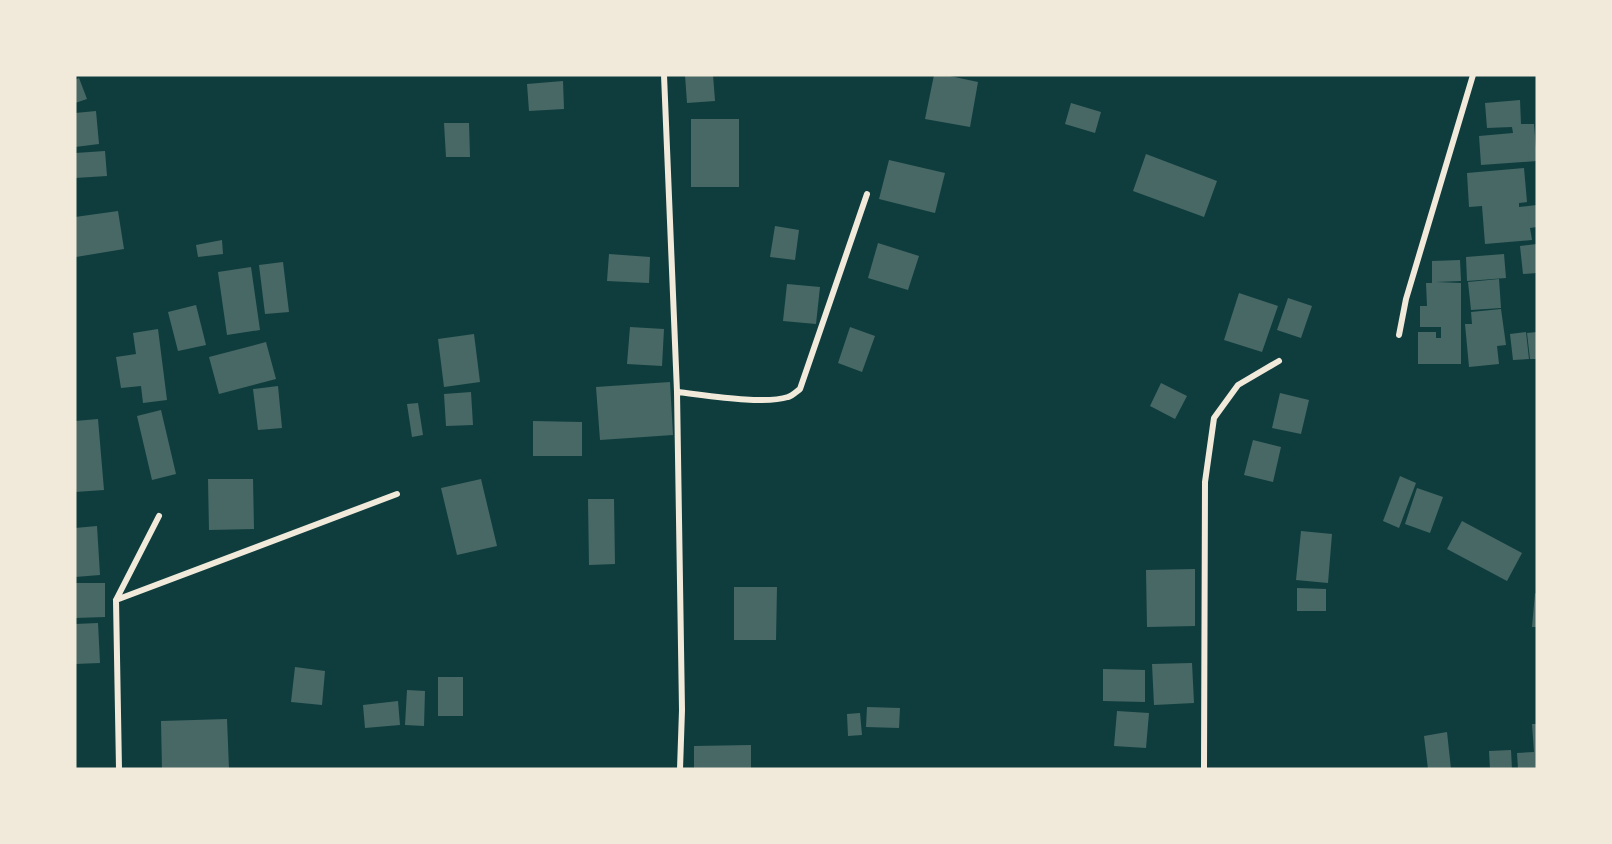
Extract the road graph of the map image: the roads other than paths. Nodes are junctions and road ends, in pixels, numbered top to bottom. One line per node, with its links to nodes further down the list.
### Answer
1 (664, 75): 6 (street)
2 (1473, 75): 4 (street)
3 (867, 194): 6 (street)
4 (1399, 334)
5 (1279, 361): 12 (street)
6 (677, 392): 11 (street)
7 (397, 495): 9 (street)
8 (159, 516): 9 (street)
9 (116, 600): 10 (street)
10 (118, 769)
11 (680, 769)
12 (1204, 769)

